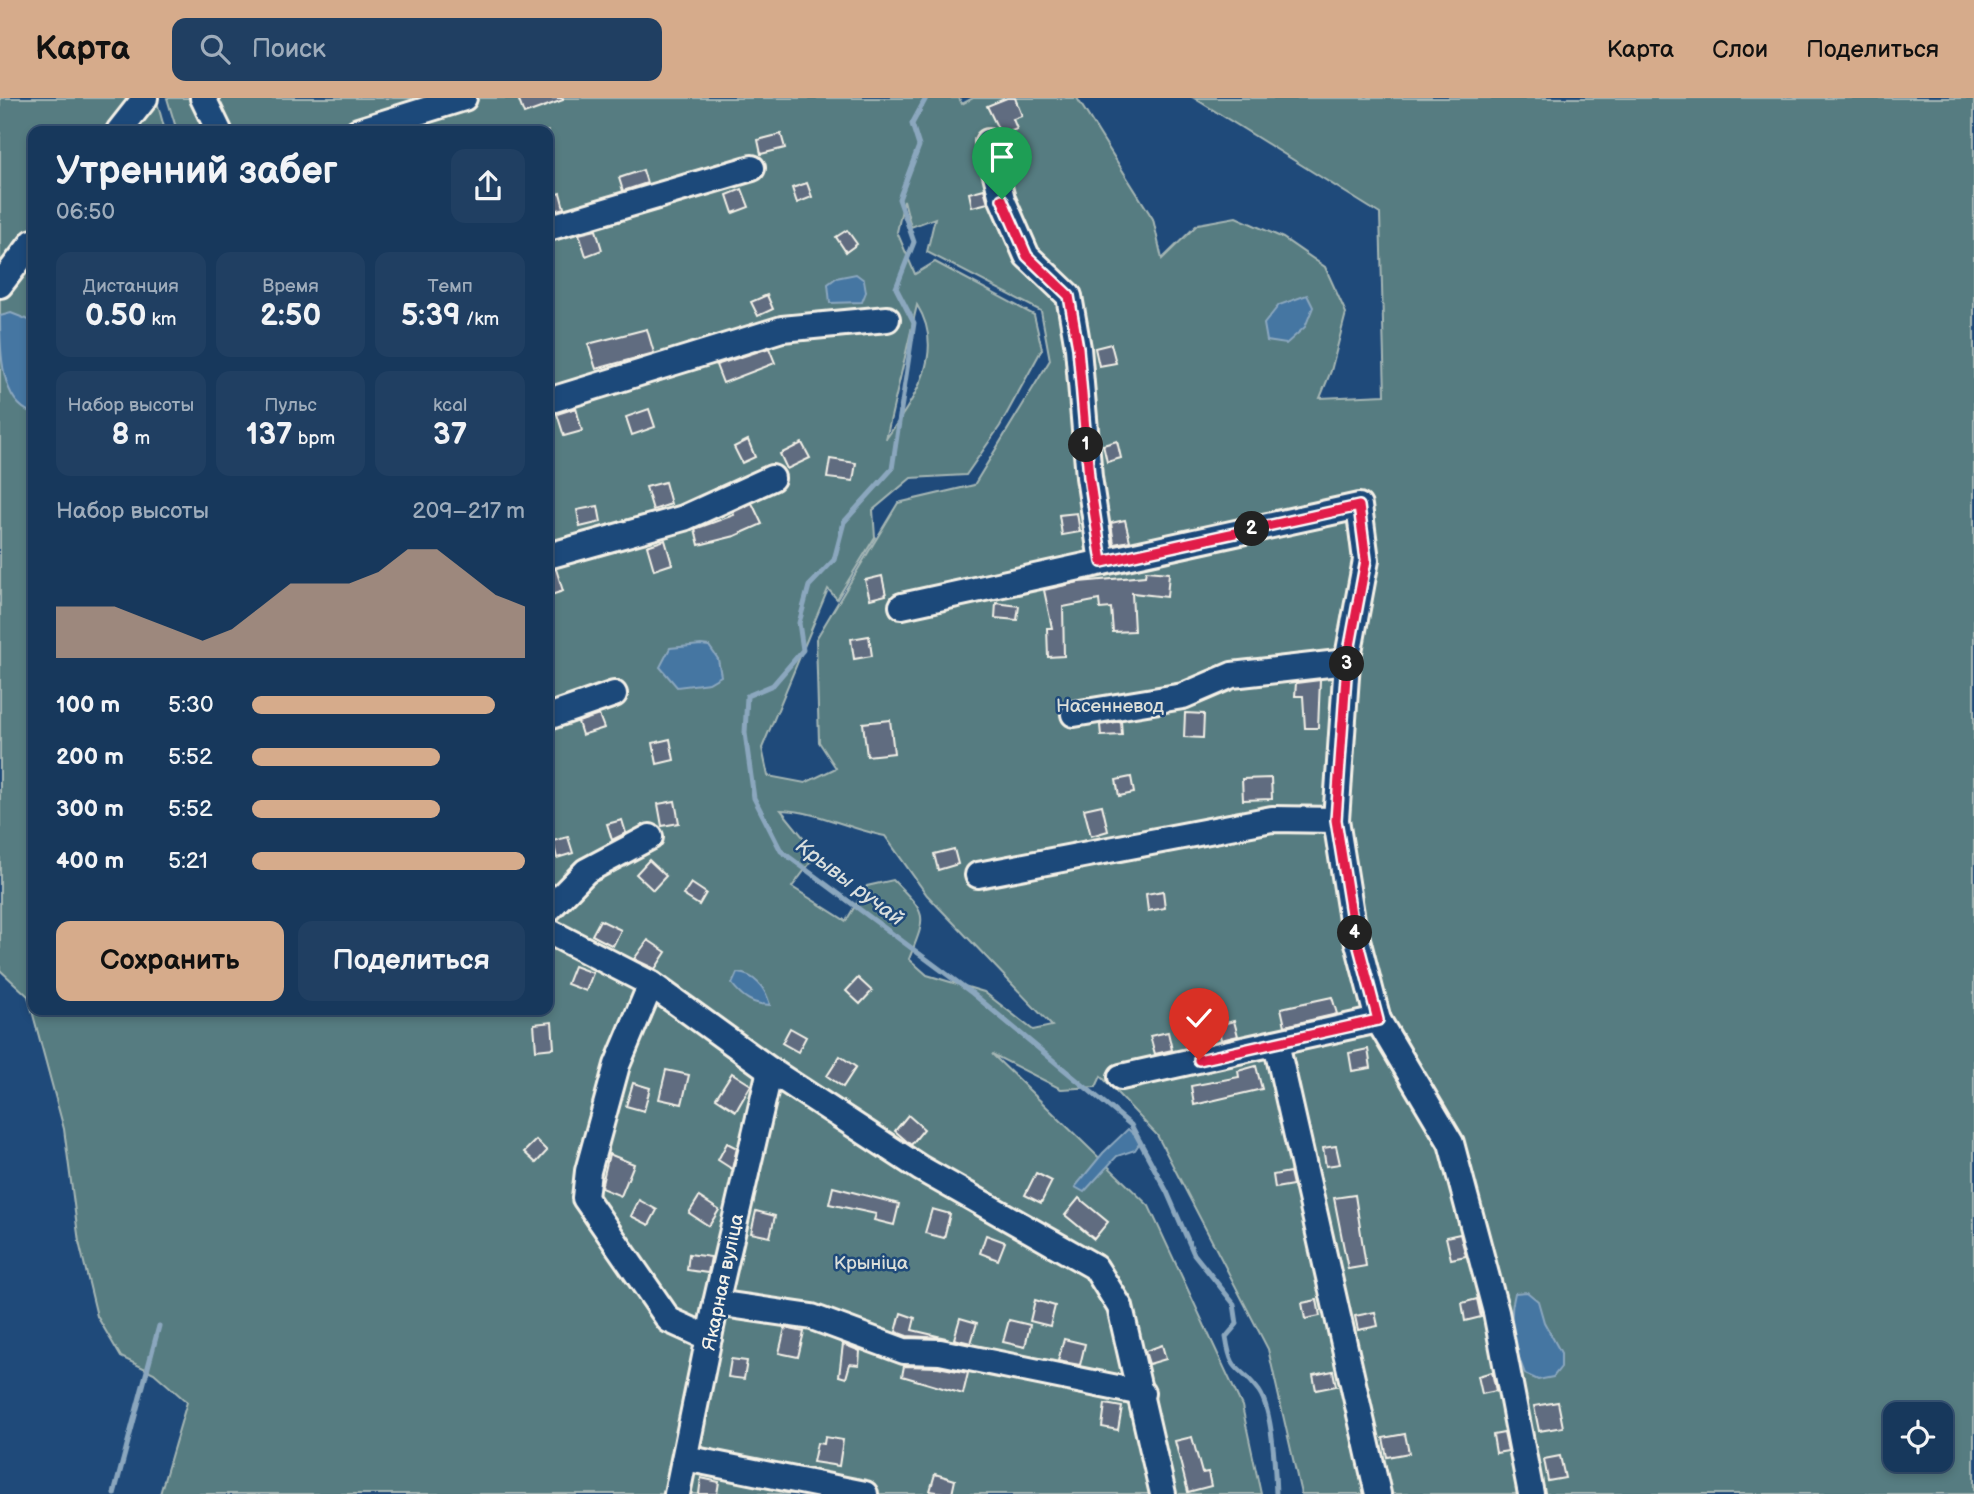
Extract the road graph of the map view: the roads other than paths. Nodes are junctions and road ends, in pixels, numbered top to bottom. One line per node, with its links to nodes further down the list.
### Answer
1 (145, 98): 4 (street)
2 (203, 98): 5 (street)
3 (464, 98): 6 (street)
4 (123, 126)
5 (217, 126)
6 (374, 126)
7 (988, 142): 16 (street)
8 (751, 169): 9 (street)
9 (553, 227)
10 (28, 249): 11 (street)
11 (0, 285)
12 (887, 319): 13 (street)
13 (553, 399)
14 (772, 478): 15 (street)
15 (553, 555)
16 (1102, 562): 17 (street); 18 (street)
17 (902, 606)
18 (1347, 662): 21 (street); 22 (street)
19 (614, 694): 20 (street)
20 (553, 715)
21 (1074, 715)
22 (1336, 820): 24 (street); 28 (street)
23 (650, 837): 25 (street)
24 (978, 875)
25 (553, 905)
26 (553, 934): 27 (street)
27 (651, 984): 30 (street); 33 (street)
28 (1378, 1020): 29 (street); 40 (street)
29 (1276, 1043): 31 (street); 39 (street)
30 (770, 1070): 32 (street, Якарная вуліца); 34 (street)
31 (1121, 1077)
32 (716, 1303): 33 (street, Якарная вуліца); 34 (street)
33 (709, 1338): 35 (street, Якарная вуліца)
34 (1142, 1393): 38 (street)
35 (685, 1458): 36 (street, Якарная вуліца); 37 (street)
36 (677, 1494)
37 (865, 1494)
38 (1163, 1494)
39 (1378, 1494)
40 (1531, 1494)

